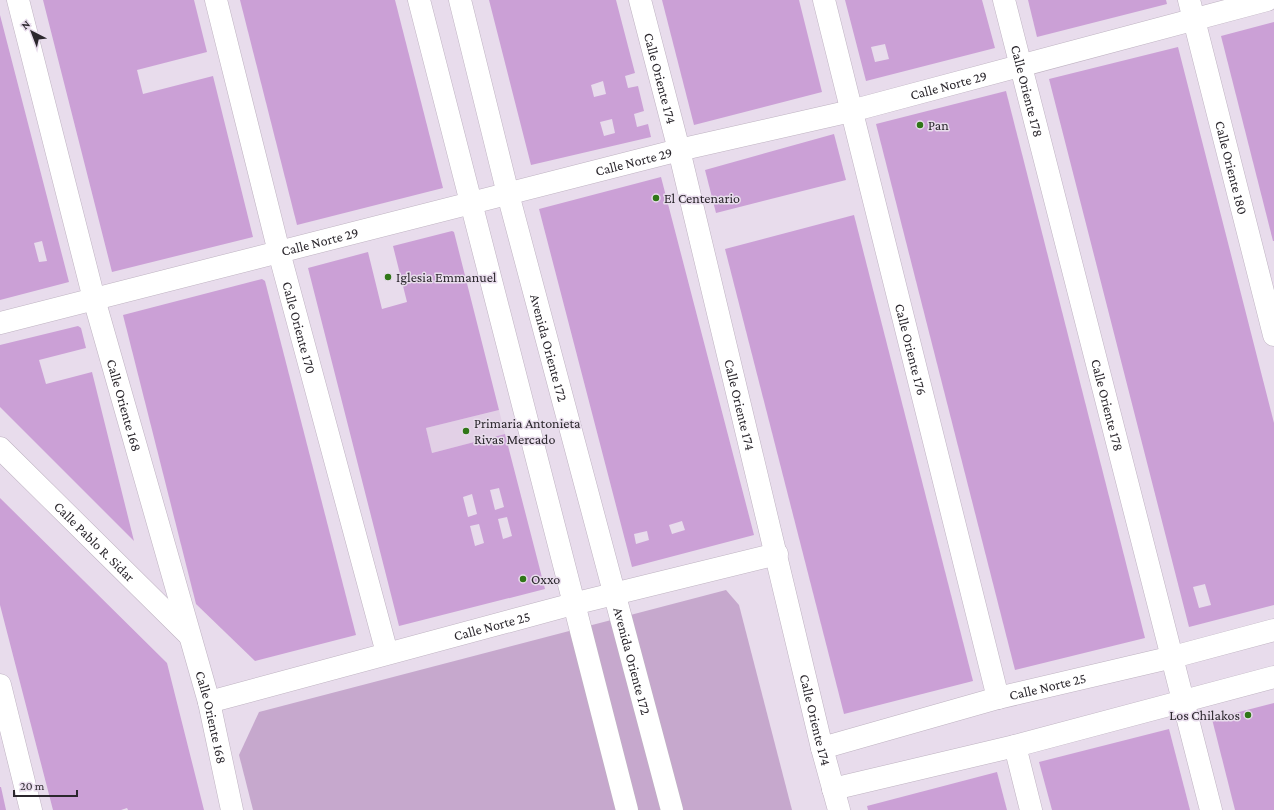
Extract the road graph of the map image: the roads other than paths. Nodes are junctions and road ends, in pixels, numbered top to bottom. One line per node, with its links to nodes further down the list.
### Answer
1 (18, 0): 16 (street, Calle Oriente 168)
2 (216, 0): 15 (street, Calle Oriente 170)
3 (419, 0): 14 (street)
4 (460, 0): 13 (street, Avenida Oriente 172)
5 (640, 0): 12 (street, Calle Oriente 174)
6 (824, 0): 11 (street, Calle Oriente 176)
7 (1004, 0): 10 (street, Calle Oriente 178)
8 (1267, 0): 9 (street, Calle Norte 29)
9 (1191, 10): 10 (street, Calle Norte 29); 18 (street, Calle Oriente 180)
10 (1020, 66): 11 (street, Calle Norte 29); 26 (street, Calle Oriente 178)
11 (851, 111): 12 (street, Calle Norte 29); 29 (street, Calle Oriente 176)
12 (679, 150): 13 (street, Calle Norte 29); 20 (street, Calle Oriente 174)
13 (508, 194): 14 (street, Calle Norte 29); 21 (street, Avenida Oriente 172)
14 (470, 203): 15 (street, Calle Norte 29); 22 (street)
15 (279, 252): 16 (street, Calle Norte 29); 25 (street, Calle Oriente 170)
16 (94, 299): 17 (street, Calle Norte 29); 24 (street, Calle Oriente 168)
17 (0, 323)
18 (1274, 335)
19 (0, 448): 24 (street, Calle Pablo R. Sidar)
20 (777, 554): 21 (street, Calle Norte 25); 33 (street, Calle Oriente 174)
21 (614, 595): 22 (street, Calle Norte 25); 38 (street, Avenida Oriente 172)
22 (573, 604): 25 (street, Calle Norte 25); 37 (street)
23 (1274, 630): 26 (street, Calle Norte 25)
24 (190, 636): 31 (street, Calle Oriente 168)
25 (387, 653): 31 (street, Calle Norte 25)
26 (1173, 658): 29 (street, Calle Norte 25); 30 (street, Calle Oriente 178)
27 (1274, 676): 30 (street)
28 (0, 685): 35 (street)
29 (998, 698): 33 (street, Calle Norte 25)
30 (1183, 700): 32 (street); 41 (street, Calle Oriente 178)
31 (209, 702): 36 (street, Calle Oriente 168)
32 (1015, 746): 34 (street); 40 (street)
33 (822, 748): 34 (street, Calle Oriente 174)
34 (833, 789): 39 (street, Calle Oriente 174)
35 (30, 810)
36 (232, 810)
37 (627, 810)
38 (672, 810)
39 (839, 810)
40 (1031, 810)
41 (1211, 810)

